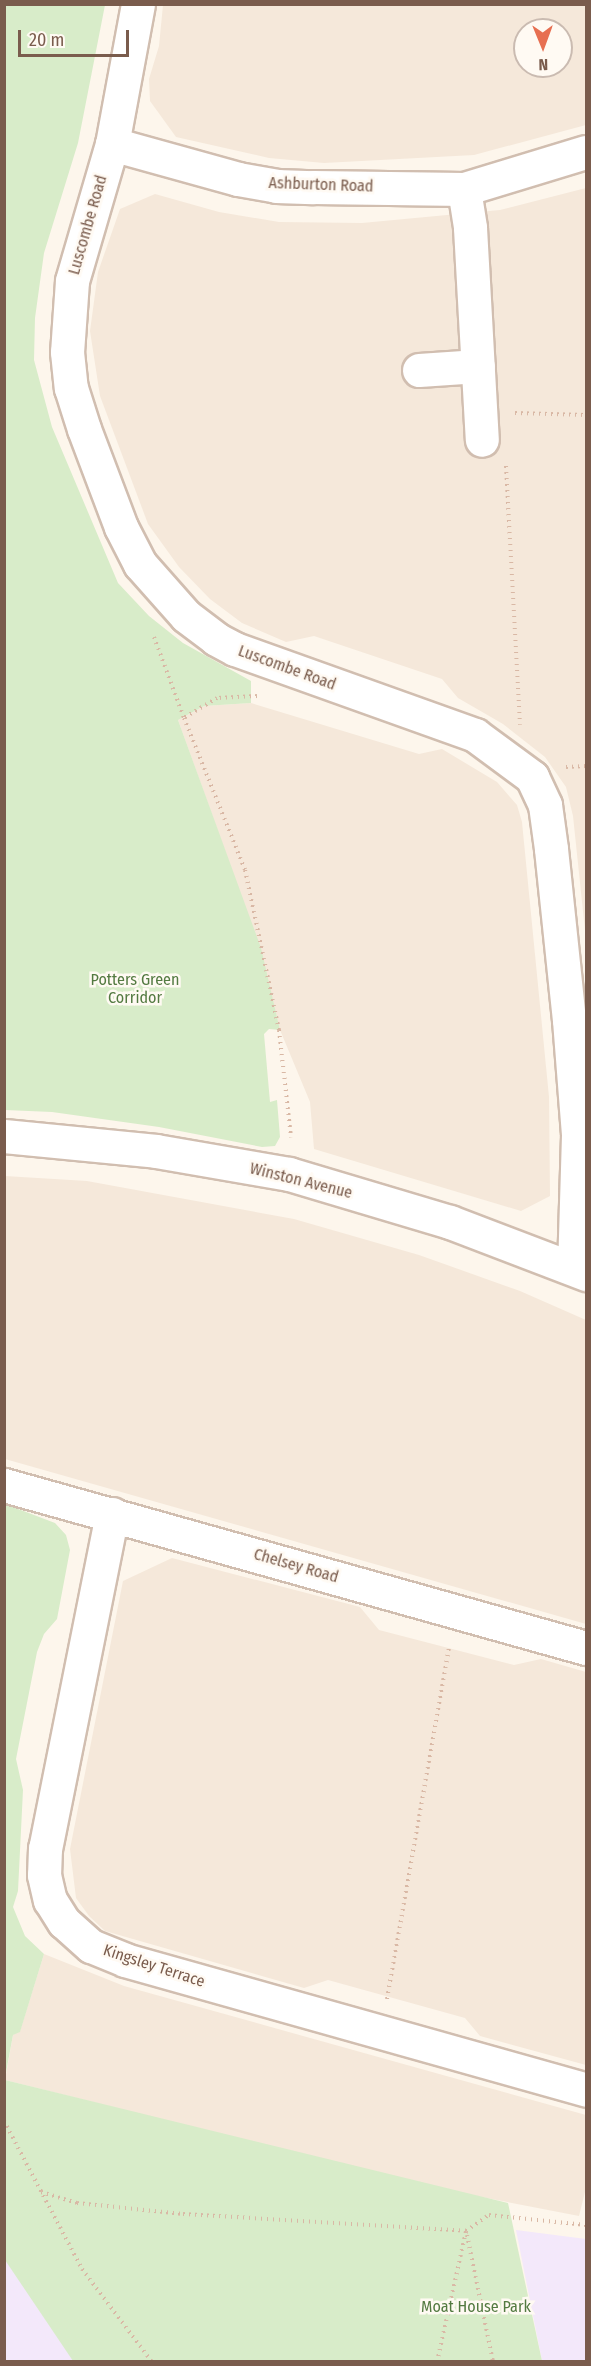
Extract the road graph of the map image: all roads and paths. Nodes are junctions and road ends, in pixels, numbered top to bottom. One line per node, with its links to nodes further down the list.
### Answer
1 (138, 4): 2 (street, Luscombe Road)
2 (112, 144): 4 (street, Ashburton Road); 9 (street, Luscombe Road)
3 (586, 152): 4 (street, Ashburton Road)
4 (464, 189): 5 (street)
5 (478, 366): 6 (street); 8 (street)
6 (418, 370)
7 (586, 415): 8 (path)
8 (489, 439): 13 (path)
9 (160, 589): 10 (street, Luscombe Road); 11 (path)
10 (282, 666): 11 (path); 13 (street, Luscombe Road)
11 (184, 718): 15 (path)
12 (586, 766): 13 (path)
13 (520, 767): 16 (street, Luscombe Road)
14 (4, 1136): 15 (street, Winston Avenue)
15 (289, 1174): 16 (street, Winston Avenue)
16 (580, 1271)
17 (4, 1485): 18 (street, Chelsey Road)
18 (112, 1514): 19 (street, Chelsey Road); 21 (street, Kingsley Terrace)
19 (461, 1613): 20 (street, Chelsey Road); 21 (path)
20 (586, 1648)
21 (379, 2032): 22 (street, Kingsley Terrace)
22 (586, 2090)
23 (4, 2121): 24 (path)
24 (41, 2192): 26 (path); 27 (path)
25 (586, 2225): 26 (path)
26 (466, 2231): 28 (path); 29 (path)
27 (152, 2361)
28 (437, 2361)
29 (493, 2361)

